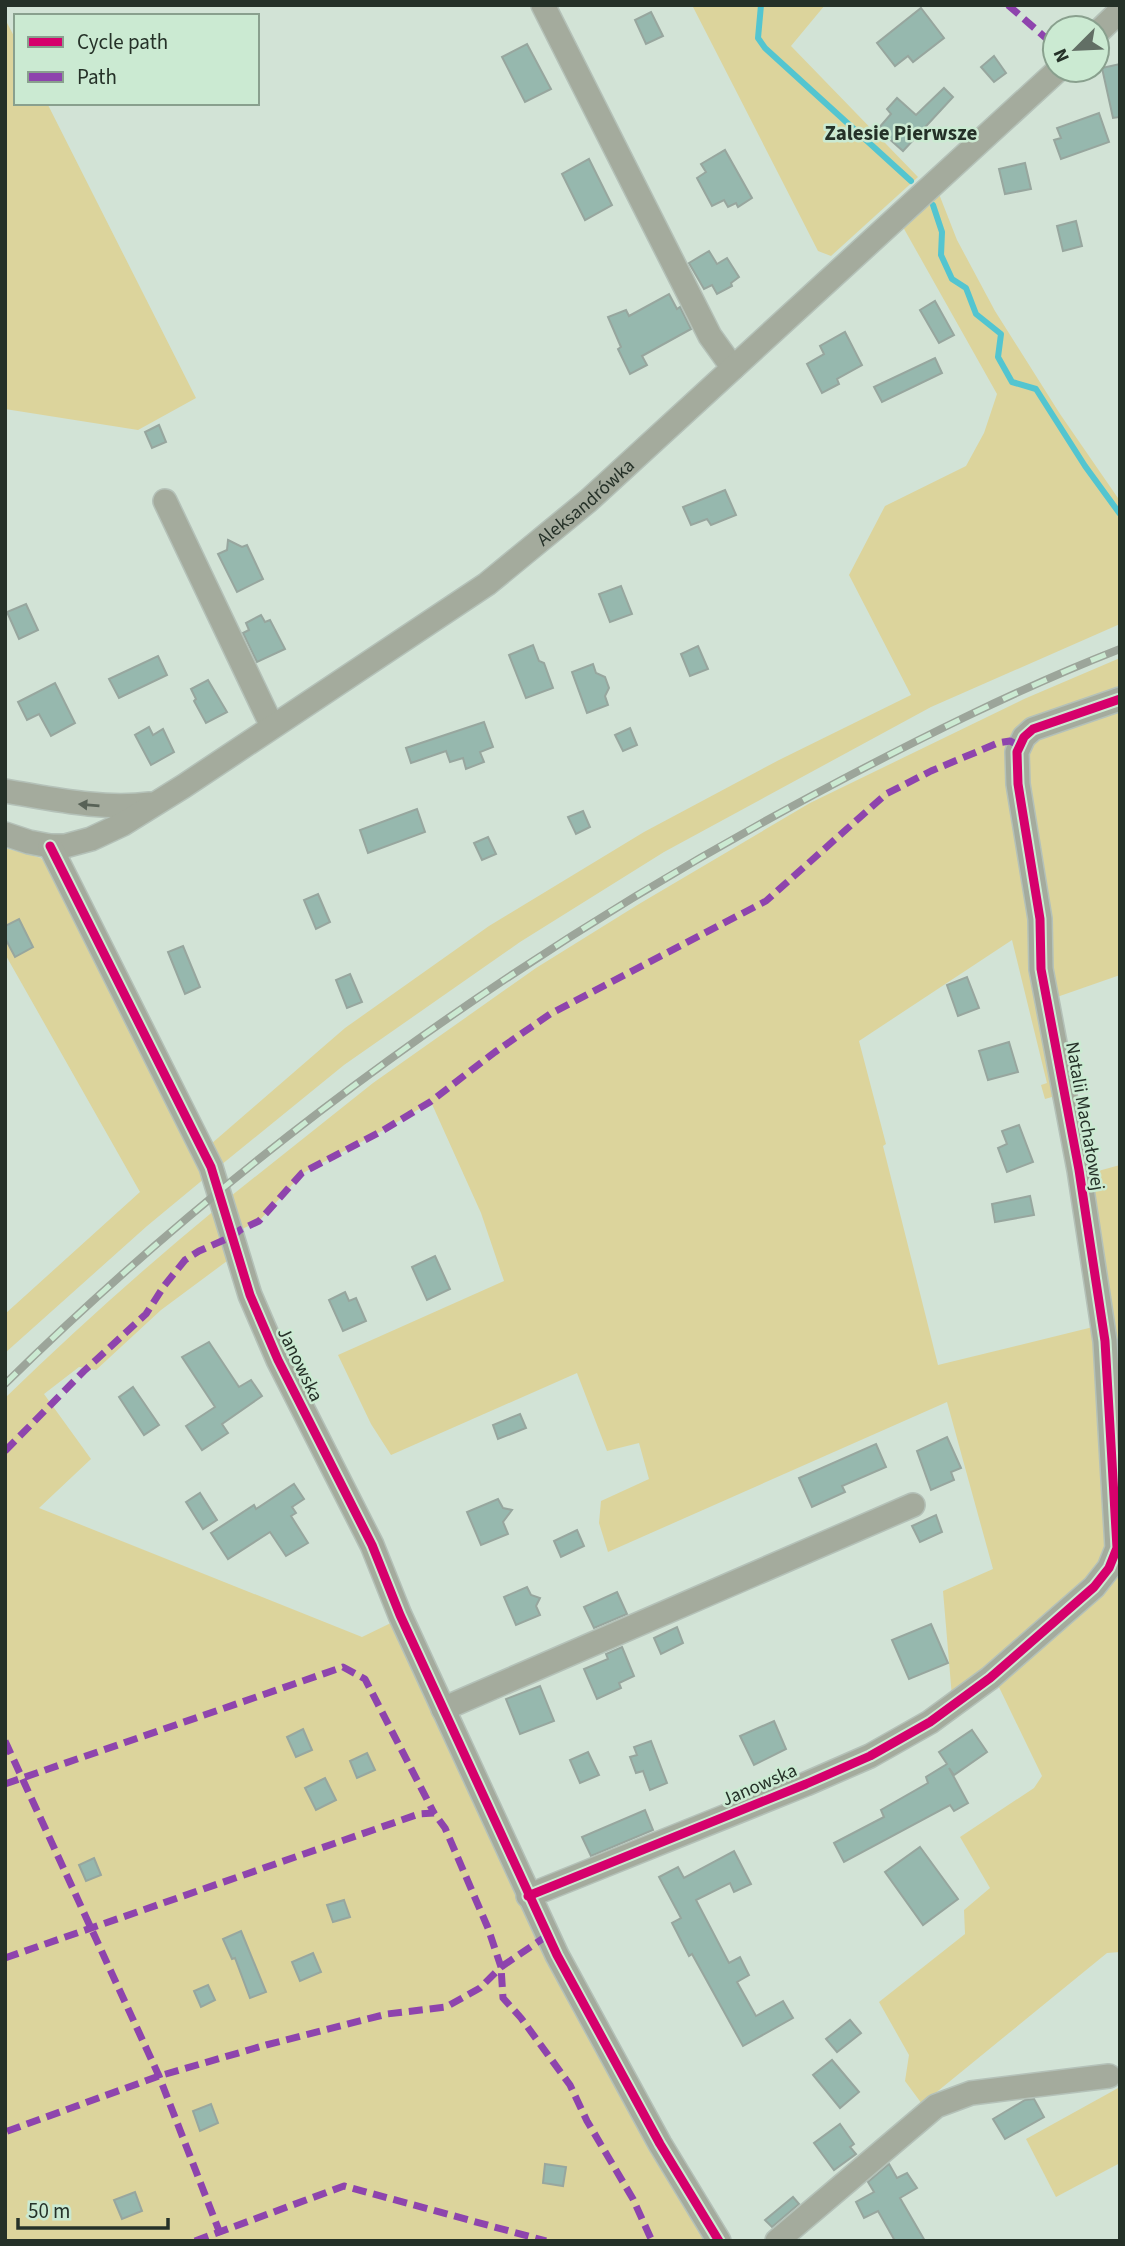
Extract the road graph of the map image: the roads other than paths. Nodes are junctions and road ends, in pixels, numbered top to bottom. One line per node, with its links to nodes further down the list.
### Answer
1 (543, 5): 3 (street)
2 (1043, 84): 3 (street, Aleksandrówka)
3 (733, 368): 6 (street, Aleksandrówka)
4 (165, 501): 6 (street)
5 (1120, 699): 12 (street, Natalii Machałowej)
6 (272, 726): 8 (street, Aleksandrówka)
7 (5, 791): 8 (street, one-way to 7)
8 (157, 804): 10 (street, Aleksandrówka)
9 (5, 834): 10 (street)
10 (50, 846): 13 (street, Janowska)
11 (913, 1505): 13 (street)
12 (989, 1678): 14 (street, Janowska)
13 (443, 1709): 14 (street, Janowska)
14 (528, 1896): 16 (street, Janowska)
15 (1109, 2076): 17 (street)
16 (719, 2241)
17 (777, 2241)

